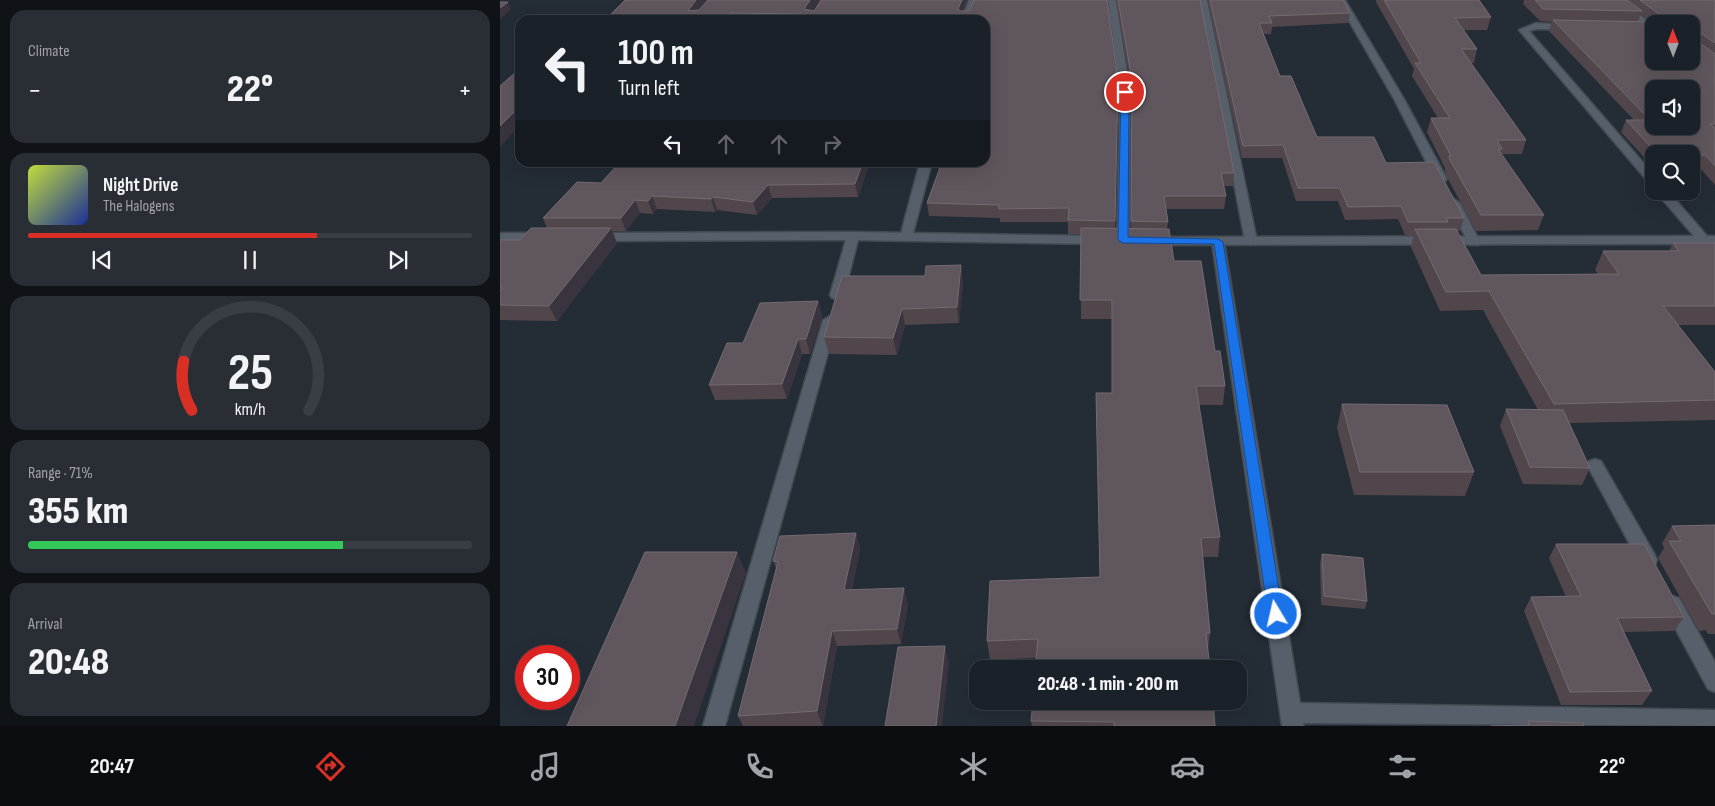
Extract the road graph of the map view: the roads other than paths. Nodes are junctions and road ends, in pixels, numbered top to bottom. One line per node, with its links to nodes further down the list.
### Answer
1 (973, 0): 6 (street)
2 (1112, 0): 19 (street)
3 (1203, 0): 21 (street)
4 (1340, 0): 23 (street)
5 (1614, 0): 7 (street)
6 (967, 15)
7 (1645, 23)
8 (1584, 27): 12 (street)
9 (1632, 28): 10 (street)
10 (1645, 29)
11 (925, 167): 17 (street)
12 (1645, 172)
13 (1671, 200): 20 (street)
14 (853, 236): 16 (street); 17 (street); 28 (street)
15 (550, 237): 18 (street)
16 (580, 237)
17 (906, 237): 19 (street)
18 (501, 238)
19 (1132, 240): 22 (street)
20 (1709, 240): 23 (street)
21 (1251, 241): 22 (street); 23 (street)
22 (1218, 242): 26 (street)
23 (1474, 242)
24 (1595, 465): 25 (street)
25 (1715, 682)
26 (1292, 719): 27 (street)
27 (1715, 720)
28 (714, 726)

